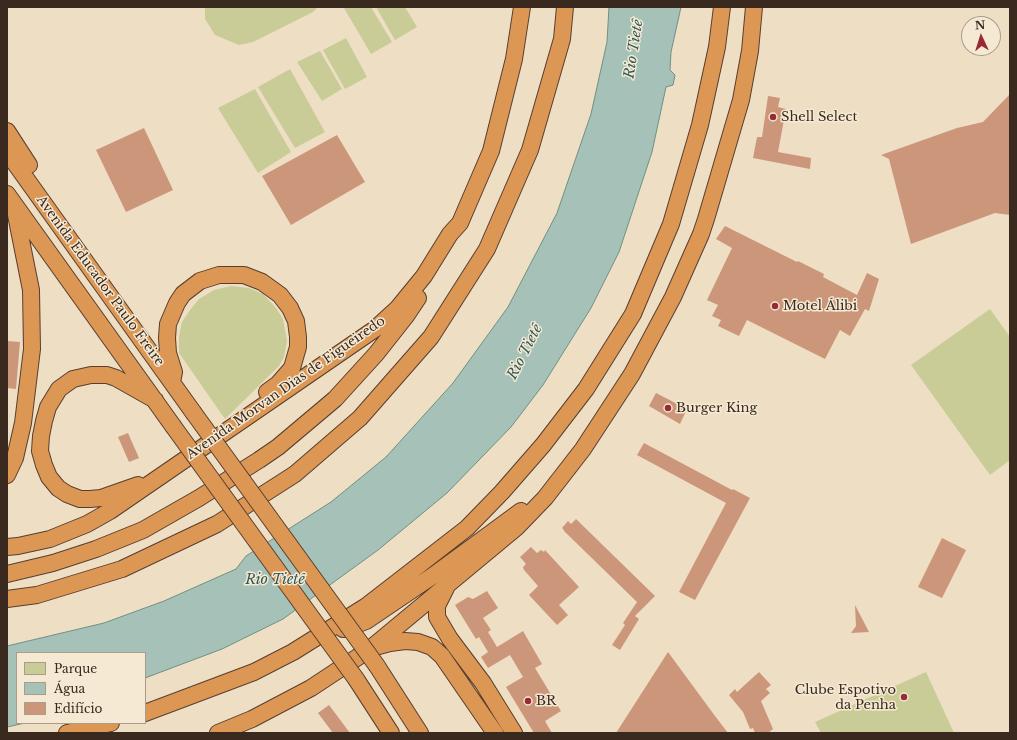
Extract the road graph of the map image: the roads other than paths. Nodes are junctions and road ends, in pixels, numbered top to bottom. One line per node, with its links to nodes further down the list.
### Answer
1 (522, 7): 8 (highway, Avenida Morvan Dias de Figueiredo)
2 (565, 7): 21 (highway)
3 (722, 7): 22 (highway)
4 (754, 7): 15 (highway)
5 (7, 131): 9 (highway)
6 (7, 152): 9 (highway, Avenida Educador Paulo Freire)
7 (11, 199): 11 (highway, Avenida Educador Paulo Freire); 14 (highway)
8 (460, 223): 12 (highway, Avenida Morvan Dias de Figueiredo); 17 (highway)
9 (60, 224): 10 (highway, Avenida Educador Paulo Freire)
10 (172, 382): 12 (highway); 29 (highway, Avenida Educador Paulo Freire, bridge)
11 (155, 400): 13 (highway); 28 (highway, Avenida Educador Paulo Freire, bridge)
12 (238, 423): 13 (highway, Avenida Morvan Dias de Figueiredo)
13 (164, 474): 16 (highway, Avenida Morvan Dias de Figueiredo)
14 (7, 475)
15 (545, 498): 20 (highway); 22 (highway)
16 (7, 547)
17 (53, 562): 18 (highway); 19 (highway)
18 (7, 569)
19 (7, 574)
20 (447, 585): 23 (highway); 31 (highway)
21 (7, 599)
22 (329, 631): 24 (highway)
23 (370, 649): 27 (highway); 30 (highway)
24 (146, 713)
25 (107, 724): 26 (highway)
26 (67, 733)
27 (218, 733)
28 (391, 733)
29 (420, 733)
30 (495, 733)
31 (514, 733)

